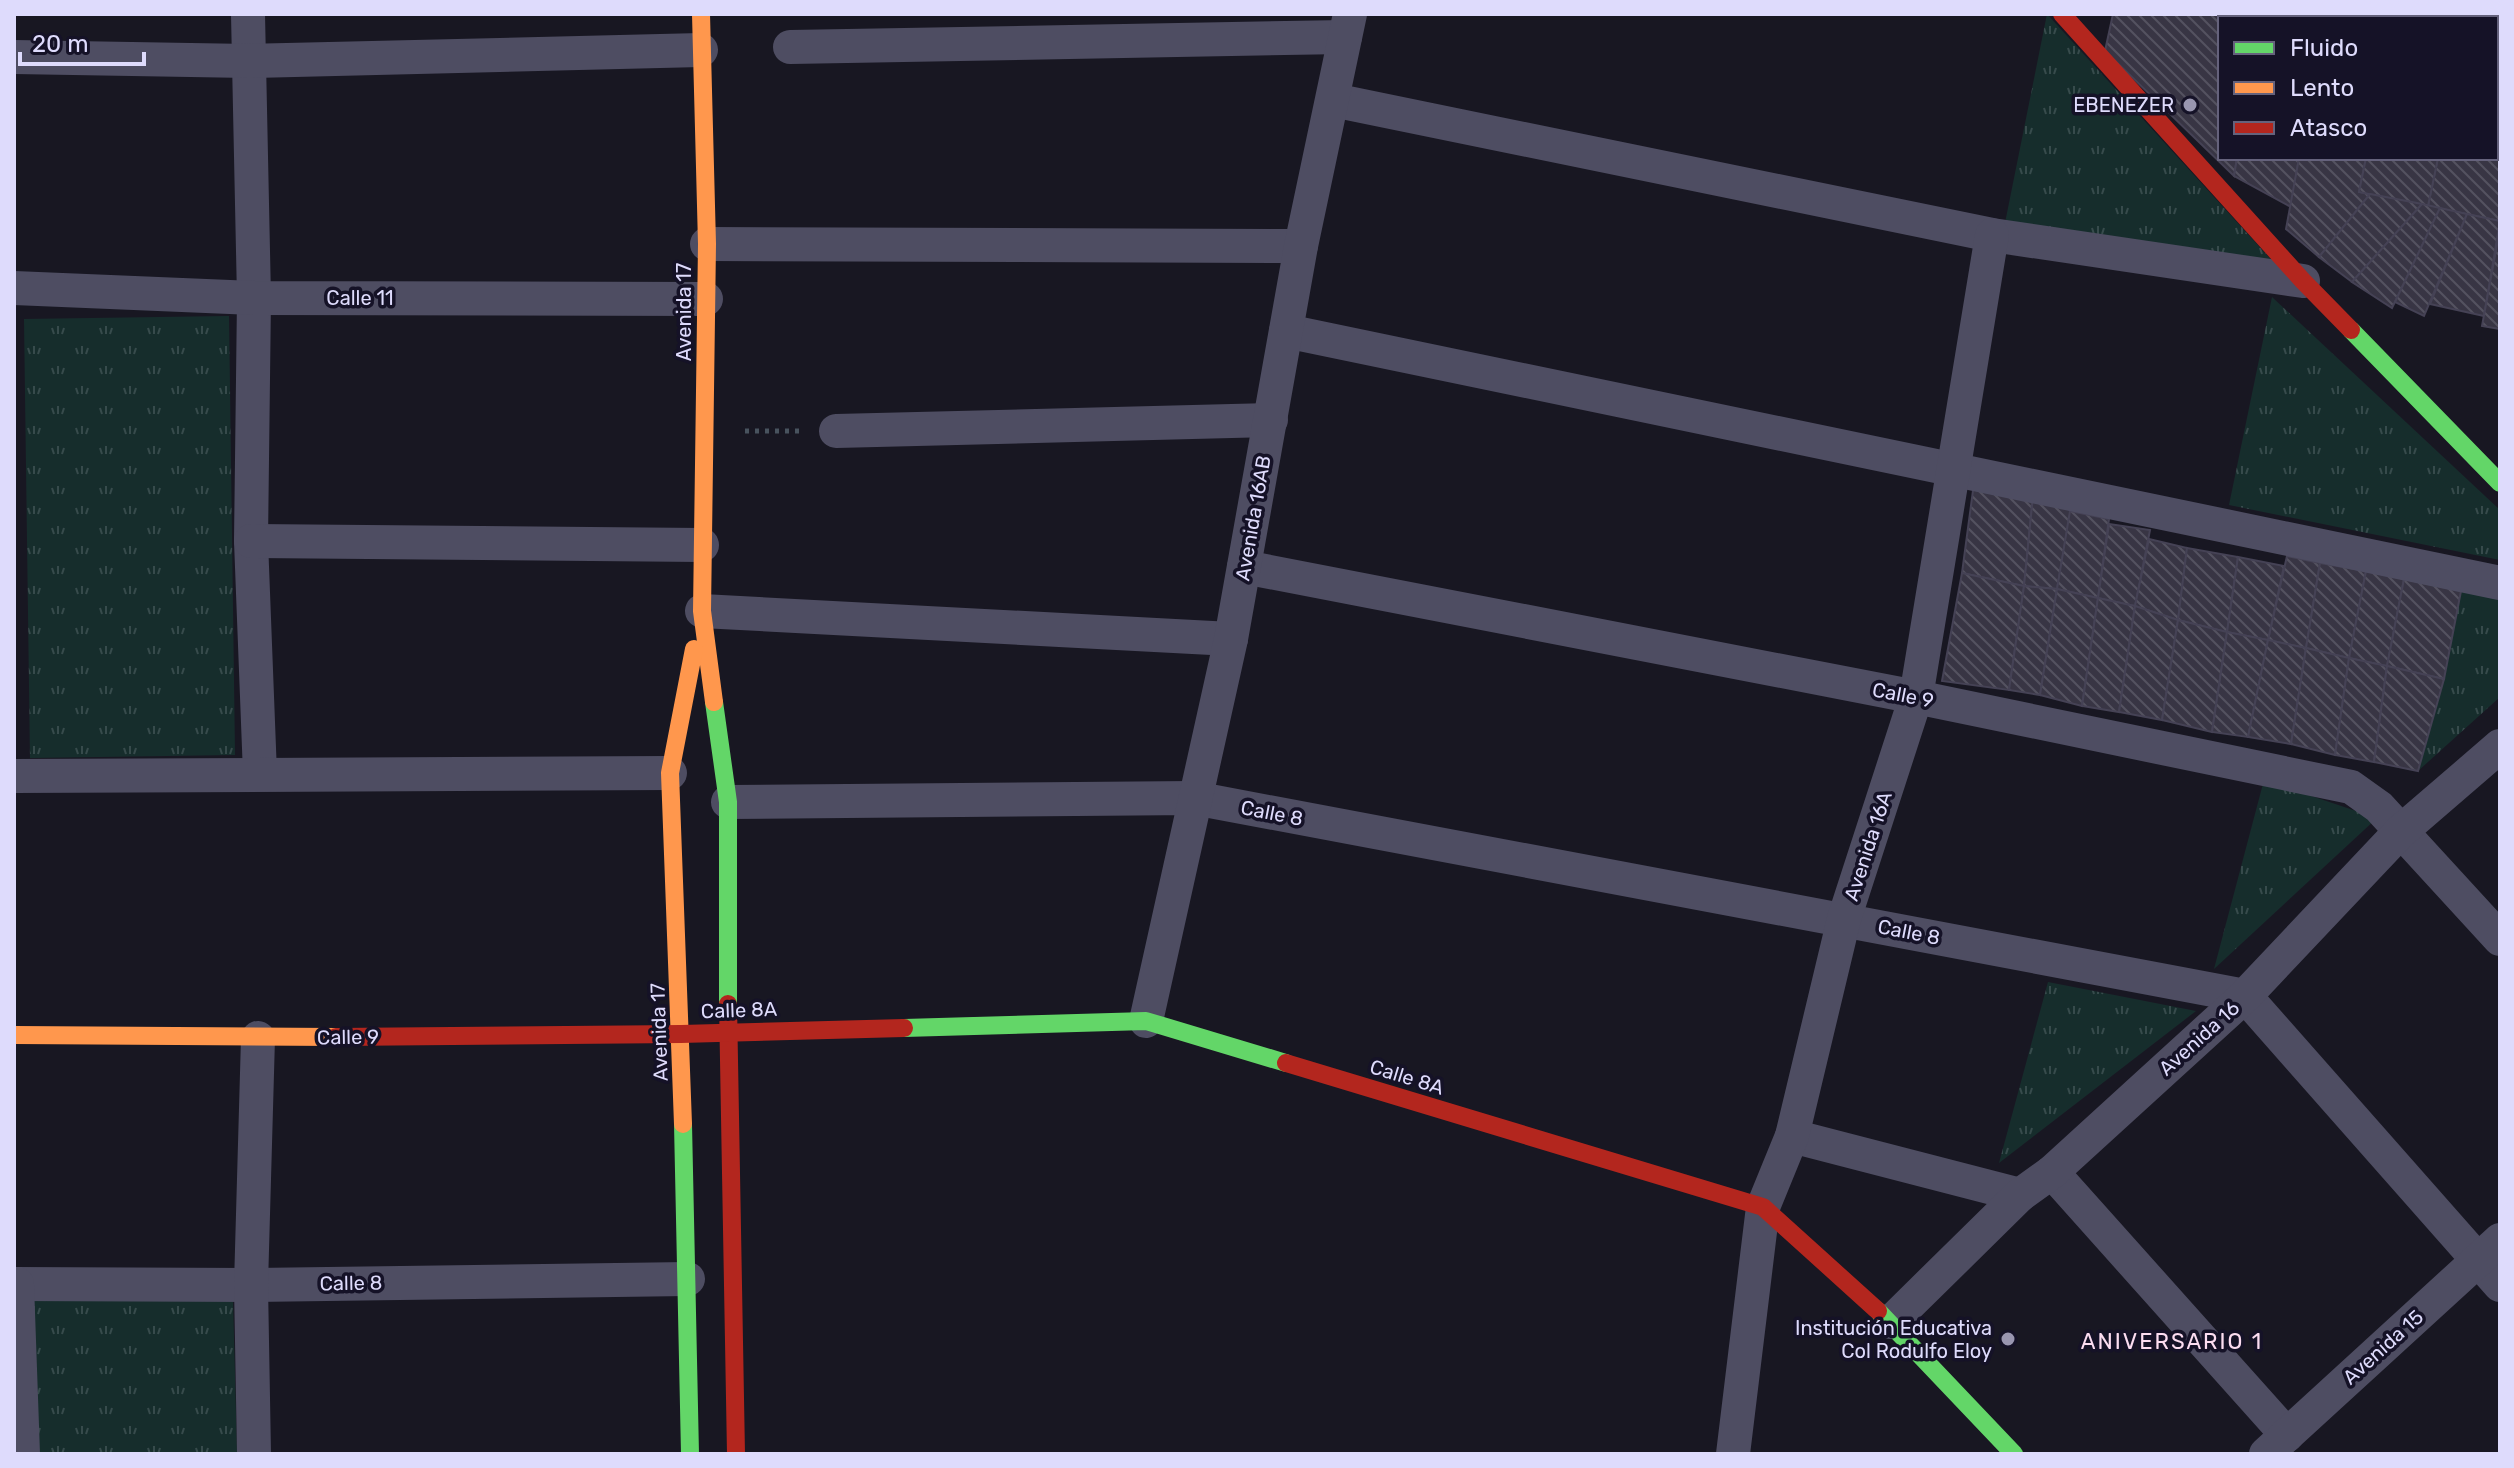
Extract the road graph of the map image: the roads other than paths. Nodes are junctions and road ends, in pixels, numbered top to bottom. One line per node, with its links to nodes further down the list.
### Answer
1 (248, 14): 8 (street)
2 (701, 14): 6 (street, Avenida 17)
3 (2062, 14): 13 (street)
4 (1348, 25): 5 (street); 9 (street, Avenida 16AB)
5 (790, 47)
6 (701, 50): 8 (street); 11 (street, Avenida 17)
7 (14, 57): 8 (street)
8 (249, 61): 15 (street)
9 (1333, 100): 10 (street); 12 (street, Avenida 16AB)
10 (1992, 235): 13 (street); 20 (street, Avenida 16A)
11 (707, 244): 12 (street); 16 (street, Avenida 17)
12 (1301, 246): 17 (street, Avenida 16AB)
13 (2303, 281): 21 (street)
14 (14, 288): 15 (street, Calle 11)
15 (254, 298): 16 (street, Calle 11); 22 (street)
16 (706, 299): 23 (street, Avenida 17)
17 (1286, 331): 18 (street, Avenida 16AB); 20 (street)
18 (1271, 420): 19 (street); 24 (street, Avenida 16AB)
19 (836, 431)
20 (1955, 470): 25 (street); 28 (street, Avenida 16A)
21 (2500, 483)
22 (251, 541): 23 (street); 31 (street)
23 (702, 545): 26 (street, Avenida 17)
24 (1244, 567): 27 (street, Avenida 16AB); 28 (street, Calle 9)
25 (2500, 583)
26 (702, 611): 27 (street); 30 (street, Avenida 17); 34 (street, Avenida 17)
27 (1231, 639): 33 (street, Avenida 16AB)
28 (1916, 697): 35 (street, Calle 9); 36 (street, Avenida 16A)
29 (2500, 746): 35 (street, Avenida 16)
30 (670, 773): 31 (street); 41 (street, Avenida 17)
31 (260, 774): 32 (street)
32 (14, 776)
33 (1194, 798): 34 (street, Calle 8); 36 (street, Calle 8); 39 (street, Avenida 16AB)
34 (728, 802): 40 (street, Avenida 17)
35 (2399, 833): 37 (street, Calle 9); 38 (street, Avenida 16)
36 (1844, 919): 38 (street, Calle 8); 44 (street, Avenida 16A)
37 (2500, 939)
38 (2245, 996): 45 (street, Avenida 16); 48 (street)
39 (1146, 1021): 40 (street, Calle 8A); 47 (street, Calle 8A)
40 (728, 1032): 41 (street, Calle 8A); 57 (street, Avenida 17)
41 (681, 1034): 43 (street, Calle 9); 49 (street, Avenida 17)
42 (14, 1035): 43 (street, Calle 9)
43 (258, 1038): 51 (street)
44 (1792, 1136): 46 (street); 47 (street, Avenida 16A)
45 (2052, 1172): 46 (street, Avenida 16); 53 (street)
46 (2020, 1195): 52 (street, Avenida 16)
47 (1763, 1207): 52 (street, Calle 8A); 58 (street, Avenida 16A)
48 (2493, 1262): 53 (street, Avenida 15)
49 (688, 1279): 51 (street, Calle 8); 56 (street, Avenida 17)
50 (16, 1284): 51 (street, Calle 8); 54 (street)
51 (251, 1285): 55 (street)
52 (1891, 1322): 59 (street, Calle 8A)
53 (2276, 1444)
54 (23, 1454)
55 (254, 1454)
56 (690, 1454)
57 (736, 1454)
58 (1733, 1454)
59 (2014, 1454)

